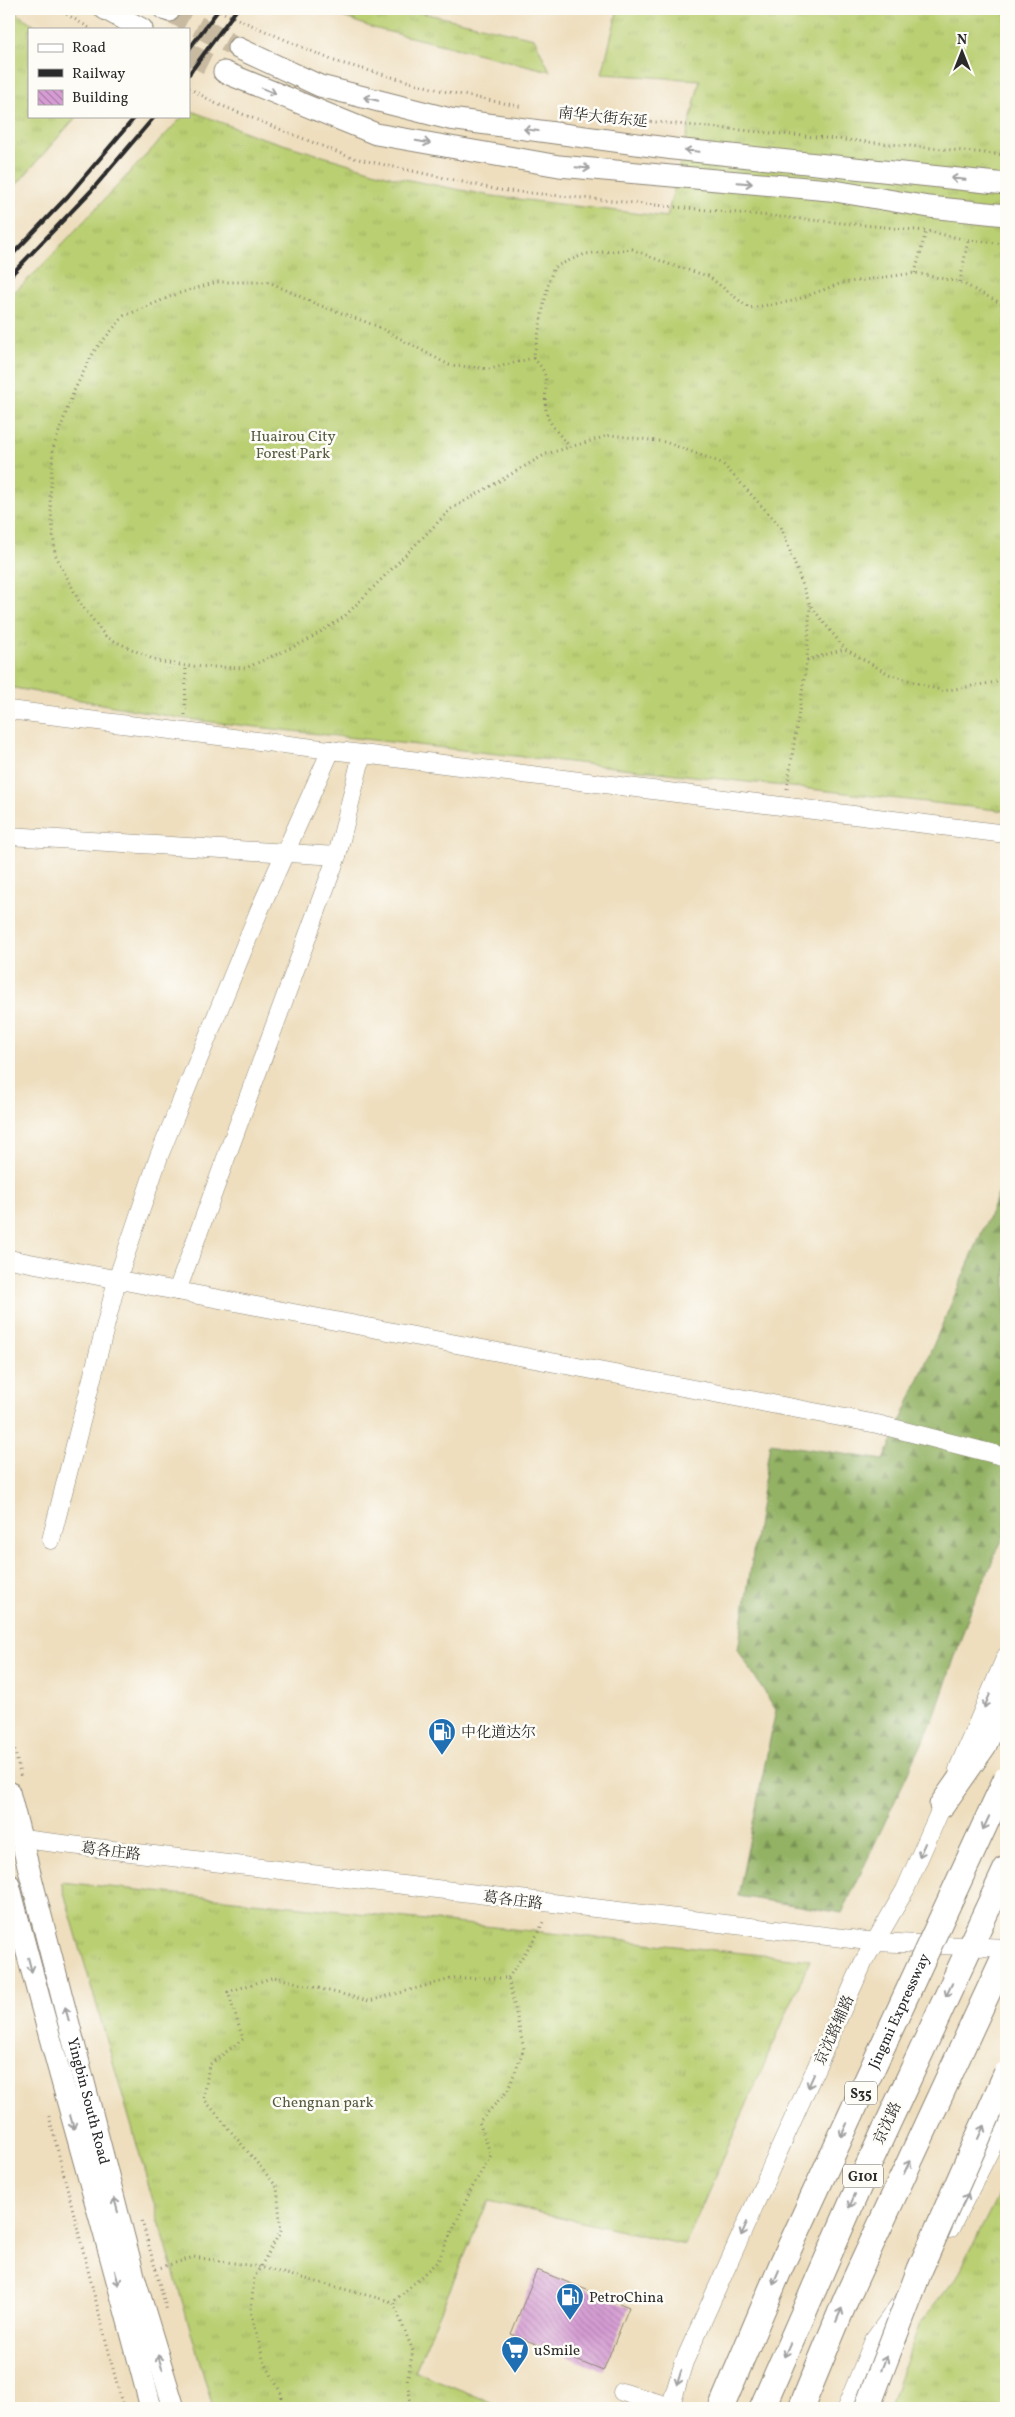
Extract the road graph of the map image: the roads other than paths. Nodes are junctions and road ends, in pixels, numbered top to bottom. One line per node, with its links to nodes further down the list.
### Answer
1 (105, 9): 2 (main road)
2 (140, 28)
3 (238, 48): 5 (main road, 南华大街东延, one-way to 3)
4 (224, 72): 6 (main road, one-way to 6)
5 (1006, 184)
6 (1006, 215)
7 (9, 710): 8 (street)
8 (331, 750): 9 (street); 12 (street)
9 (362, 754): 10 (street); 13 (street)
10 (1006, 834)
11 (9, 836): 12 (street)
12 (286, 851): 13 (street); 15 (street)
13 (337, 856): 16 (street)
14 (9, 1260): 15 (street)
15 (117, 1280): 16 (street); 18 (street)
16 (177, 1291): 17 (street)
17 (1006, 1458)
18 (52, 1540)
19 (1006, 1656): 23 (street, 京沈路辅路, one-way to 23)
20 (1006, 1694): 23 (highway)
21 (1006, 1779): 38 (highway, Jingmi Expressway / S35, one-way to 38, bridge)
22 (9, 1792): 24 (main road, Yingbin South Road)
23 (942, 1805): 27 (street, 京沈路辅路, one-way to 27)
24 (22, 1839): 27 (street, 葛各庄路); 35 (main road, Yingbin South Road, one-way to 24)
25 (1006, 1869): 28 (highway, 京沈路 / G101)
26 (9, 1884): 34 (main road, Yingbin South Road, one-way to 34)
27 (876, 1942): 28 (street, 葛各庄路); 36 (street, 京沈路辅路, one-way to 36)
28 (969, 1945): 29 (street, 葛各庄路); 39 (highway, 京沈路 / G101, one-way to 39)
29 (1006, 1948)
30 (1006, 1953): 40 (highway, G101, one-way to 30)
31 (1006, 2074): 42 (highway, one-way to 31, bridge)
32 (1006, 2119): 41 (street, one-way to 32)
33 (622, 2392): 36 (street)
34 (151, 2408)
35 (174, 2408)
36 (670, 2408): 37 (street)
37 (674, 2408)
38 (722, 2408)
39 (762, 2408)
40 (800, 2408)
41 (846, 2408)
42 (867, 2408)

